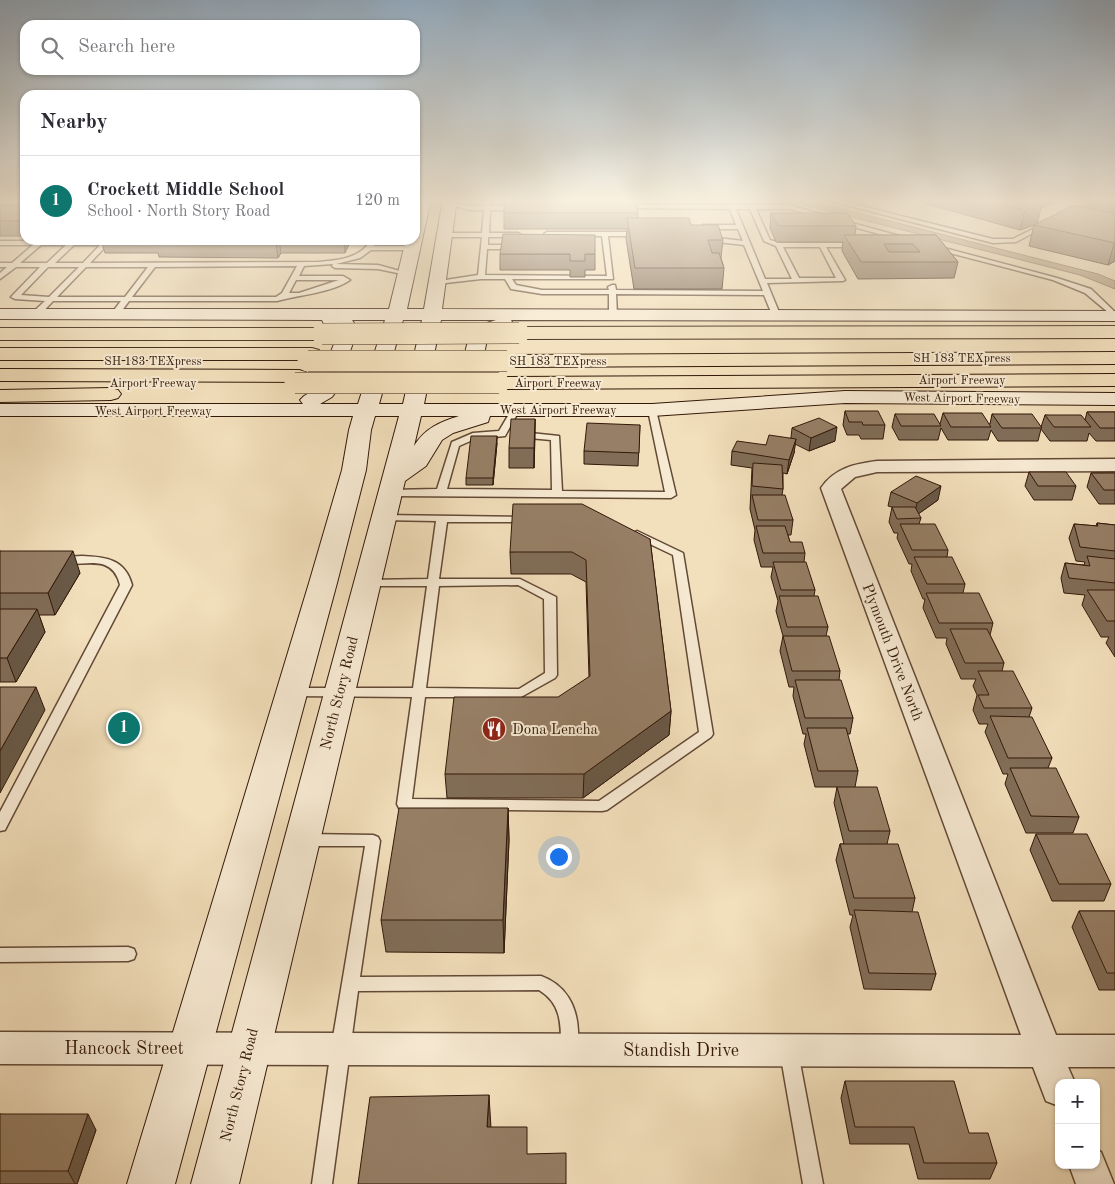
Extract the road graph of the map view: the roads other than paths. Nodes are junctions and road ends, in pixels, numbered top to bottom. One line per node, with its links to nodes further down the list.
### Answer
1 (26, 254): 18 (lane)
2 (60, 254): 19 (lane)
3 (94, 254): 20 (lane)
4 (361, 254): 16 (lane)
5 (411, 254): 28 (main road)
6 (426, 254): 29 (main road)
7 (442, 254): 29 (main road, North Story Road)
8 (484, 254): 22 (lane)
9 (607, 254): 25 (lane)
10 (751, 254): 27 (lane)
11 (783, 254): 26 (lane)
12 (827, 254): 26 (lane)
13 (963, 254): 46 (lane)
14 (153, 264): 15 (lane); 20 (lane); 34 (lane)
15 (302, 264): 16 (lane); 24 (lane)
16 (318, 264): 28 (lane)
17 (0, 265): 18 (lane)
18 (13, 265): 19 (lane); 21 (lane)
19 (48, 265): 20 (lane); 33 (lane)
20 (83, 265): 33 (lane)
21 (0, 277)
22 (481, 277): 23 (lane); 29 (lane)
23 (507, 277): 25 (lane); 30 (lane)
24 (294, 278): 32 (lane); 32 (lane)
25 (611, 278): 30 (lane)
26 (796, 280): 27 (lane)
27 (762, 281): 31 (lane)
28 (405, 282): 39 (main road); 40 (main road)
29 (437, 289): 41 (main road, North Story Road); 42 (main road)
30 (613, 293): 31 (lane); 43 (lane)
31 (767, 293): 45 (lane)
32 (284, 295): 34 (lane)
33 (51, 299): 34 (lane); 36 (lane)
34 (128, 299): 37 (lane)
35 (0, 314): 36 (main road)
36 (36, 314): 37 (main road)
37 (115, 314): 38 (main road)
38 (146, 314): 39 (main road); 68 (main road)
39 (319, 314): 40 (main road)
40 (396, 315): 41 (main road); 66 (main road)
41 (432, 315): 42 (main road); 63 (main road, North Story Road)
42 (553, 315): 43 (main road)
43 (613, 315): 44 (main road)
44 (635, 315): 45 (main road); 62 (main road)
45 (777, 316): 46 (main road)
46 (1115, 316)
47 (0, 325): 50 (highway)
48 (1115, 332): 50 (highway, bridge)
49 (0, 334): 50 (highway)
50 (162, 334)
51 (1115, 351): 53 (highway, SH 183 TEXpress)
52 (0, 354): 56 (highway, SH 183 TEXpress)
53 (509, 357): 54 (highway, SH 183 TEXpress); 56 (highway, SH 183 TEXpress, bridge)
54 (1115, 358)
55 (0, 361): 56 (highway, SH 183 TEXpress)
56 (301, 373): 57 (highway); 58 (highway, Airport Freeway, bridge); 59 (highway, Airport Freeway); 60 (highway)
57 (0, 375)
58 (1115, 380)
59 (0, 383)
60 (0, 396)
61 (1115, 399): 62 (main road, West Airport Freeway)
62 (677, 408): 67 (main road, West Airport Freeway)
63 (412, 409): 64 (main road, West Airport Freeway); 66 (main road, West Airport Freeway); 74 (main road, North Story Road)
64 (508, 409): 67 (main road, West Airport Freeway); 69 (lane); 74 (main road)
65 (0, 410): 68 (main road, West Airport Freeway)
66 (366, 410): 68 (main road, West Airport Freeway); 71 (main road)
67 (652, 410): 73 (lane)
68 (75, 411): 71 (main road)
69 (502, 434): 72 (lane); 73 (lane)
70 (1115, 465): 95 (street, Plymouth Drive North)
71 (354, 470): 81 (main road)
72 (441, 492): 73 (lane); 74 (lane)
73 (557, 494)
74 (389, 497): 75 (lane); 79 (main road, North Story Road)
75 (442, 518): 76 (lane); 80 (lane)
76 (539, 519)
77 (624, 527): 83 (lane)
78 (49, 560): 84 (lane)
79 (367, 583): 80 (lane); 82 (main road, North Story Road)
80 (434, 583): 83 (lane); 83 (lane)
81 (292, 692): 82 (lane); 90 (main road)
82 (339, 692): 83 (lane); 85 (main road, North Story Road)
83 (419, 693)
84 (0, 826)
85 (301, 840): 88 (lane); 91 (main road, North Story Road)
86 (128, 954): 87 (lane)
87 (0, 955)
88 (351, 984): 92 (lane); 93 (lane)
89 (0, 1048): 90 (street, Hancock Street)
90 (188, 1049): 91 (street, Hancock Street); 99 (main road)
91 (248, 1049): 92 (street, Standish Drive); 100 (main road, North Story Road)
92 (340, 1049): 93 (street, Standish Drive); 101 (lane)
93 (570, 1050): 94 (street, Standish Drive)
94 (788, 1050): 95 (street, Standish Drive); 102 (lane)
95 (1044, 1051): 96 (street, Standish Drive); 97 (street, Plymouth Drive North)
96 (1115, 1051)
97 (1055, 1079)
98 (1089, 1169): 103 (street)
99 (151, 1184)
100 (215, 1184)
101 (322, 1184)
102 (813, 1184)
103 (1095, 1184)

